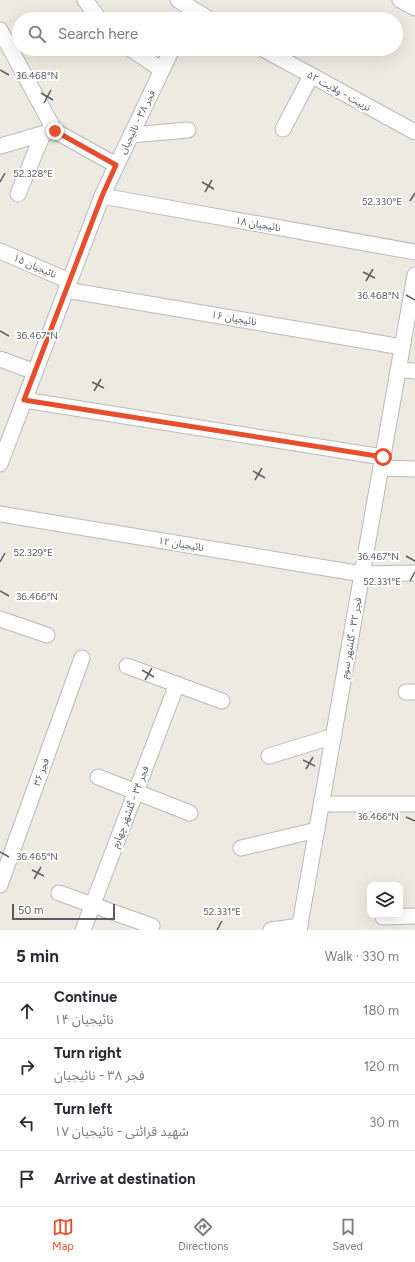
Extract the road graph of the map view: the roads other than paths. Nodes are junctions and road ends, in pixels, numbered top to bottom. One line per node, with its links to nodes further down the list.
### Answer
1 (85, 0): 6 (street)
2 (178, 0): 5 (street)
3 (400, 0): 4 (street)
4 (415, 8)
5 (191, 9)
6 (94, 12)
7 (0, 30): 8 (street)
8 (12, 55)
9 (12, 56): 17 (street)
10 (141, 56): 13 (street)
11 (169, 56): 13 (street, فجر ۳۸ - نائیجیان)
12 (275, 56): 14 (street, تربیت - ولایت ۵۲)
13 (162, 70): 19 (street, فجر ۳۸ - نائیجیان)
14 (311, 76): 15 (street); 18 (street, تربیت - ولایت ۵۲)
15 (283, 129)
16 (188, 130): 19 (street)
17 (49, 132): 20 (street); 21 (street); 22 (street)
18 (415, 132)
19 (131, 135): 21 (street, فجر ۳۸ - نائیجیان)
20 (0, 146)
21 (116, 165): 23 (street, فجر ۳۸ - نائیجیان)
22 (18, 194)
23 (102, 196): 25 (street, نائیجیان ۱۸); 27 (street, فجر ۳۸ - نائیجیان)
24 (0, 251): 27 (street, نائیجیان ۱۵)
25 (415, 252)
26 (415, 279): 28 (street, فجر ۳۲ - گلشهر سوم)
27 (68, 285): 28 (street, نائیجیان ۱۶); 32 (street, فجر ۳۸ - نائیجیان)
28 (402, 347): 30 (street, فجر ۳۲ - گلشهر سوم)
29 (0, 359): 32 (street)
30 (398, 370): 31 (street); 34 (street, فجر ۳۲ - گلشهر سوم)
31 (415, 371)
32 (35, 372): 33 (street, فجر ۳۸ - نائیجیان)
33 (24, 400): 34 (street); 35 (street, فجر ۳۸ - نائیجیان)
34 (382, 463): 36 (street); 38 (street, فجر ۳۲ - گلشهر سوم)
35 (0, 464)
36 (415, 469)
37 (0, 514): 38 (street, نائیجیان ۱۲)
38 (362, 574): 39 (street, نائیجیان ۱۲); 46 (street, فجر ۳۲ - گلشهر سوم)
39 (415, 574)
40 (0, 619): 41 (street)
41 (47, 635)
42 (82, 658): 55 (street, فجر ۳۶)
43 (127, 666): 44 (street)
44 (176, 684): 45 (street); 49 (street, فجر ۳۴ - گلشهر چهارم)
45 (222, 701)
46 (334, 736): 47 (street); 50 (street, فجر ۳۲ - گلشهر سوم)
47 (269, 756)
48 (98, 777): 49 (street)
49 (135, 792): 52 (street); 57 (street, فجر ۳۴ - گلشهر چهارم)
50 (322, 804): 51 (street); 53 (street, فجر ۳۲ - گلشهر سوم)
51 (415, 804)
52 (190, 812)
53 (317, 830): 54 (street); 61 (street, فجر ۳۲ - گلشهر سوم)
54 (240, 848)
55 (0, 885)
56 (59, 893): 57 (street)
57 (92, 906): 60 (street); 62 (street, فجر ۳۴ - گلشهر چهارم)
58 (415, 916): 59 (street)
59 (403, 917)
60 (152, 926)
61 (300, 928): 63 (street)
62 (83, 930)
63 (271, 930)

